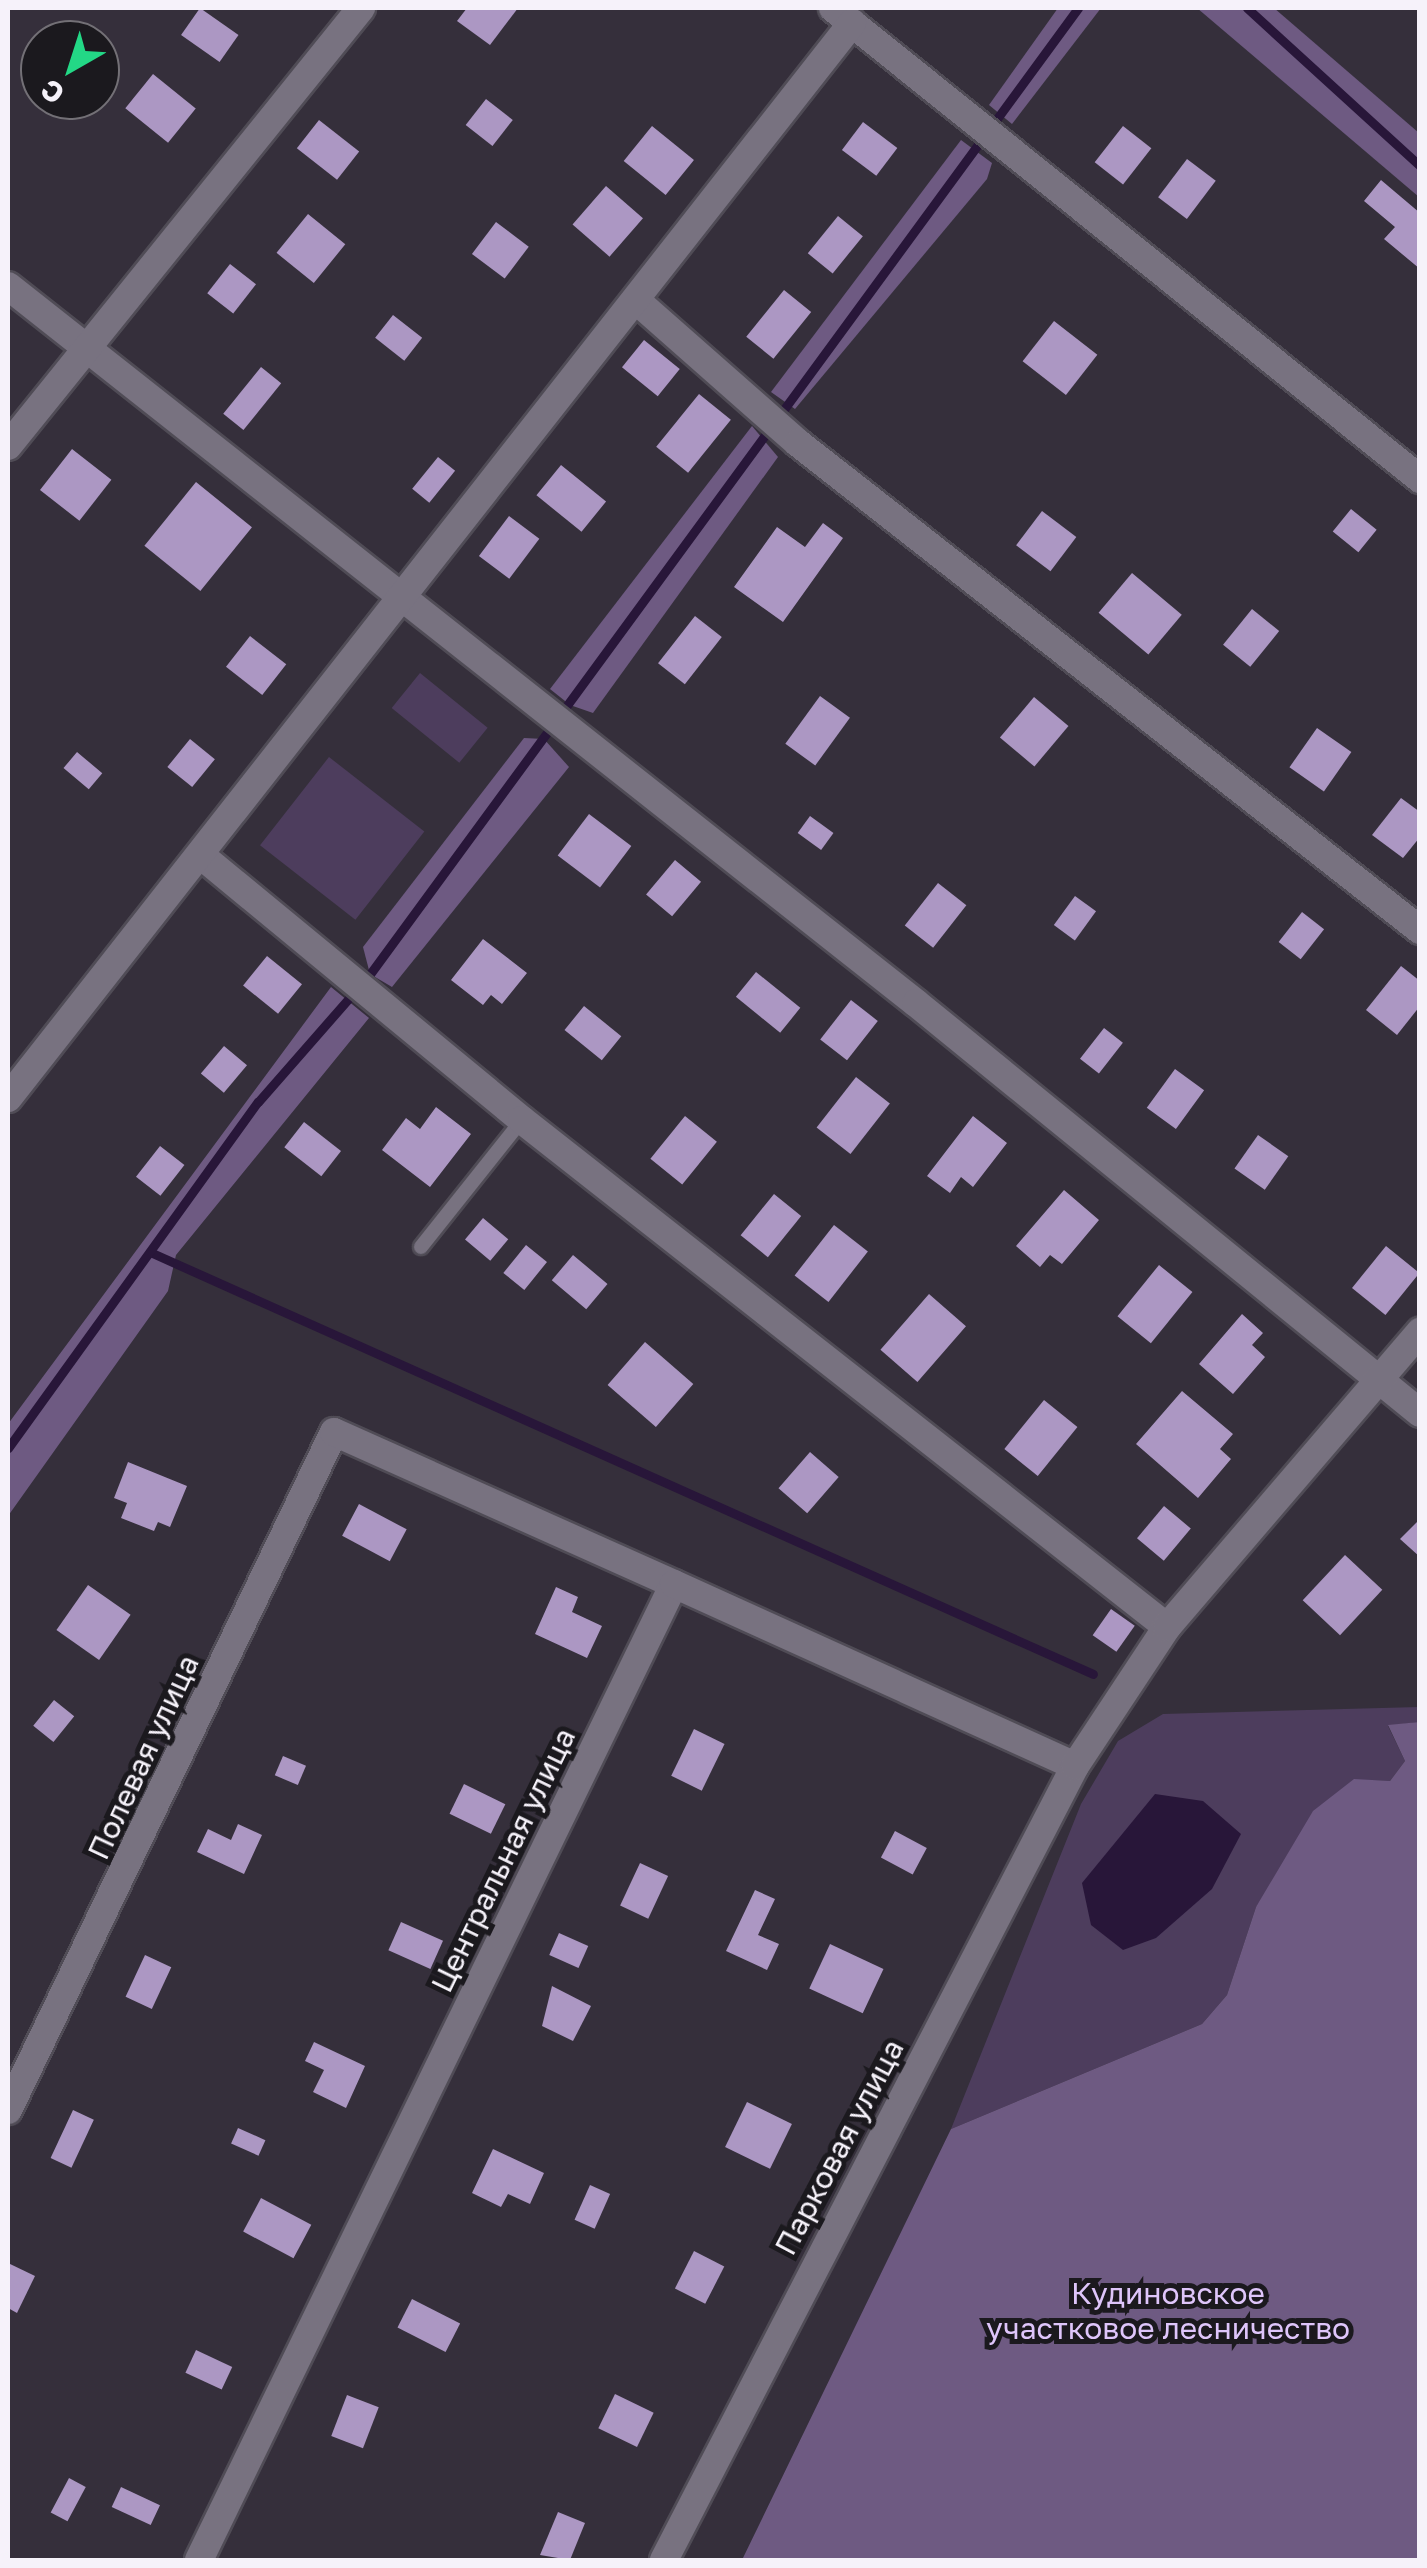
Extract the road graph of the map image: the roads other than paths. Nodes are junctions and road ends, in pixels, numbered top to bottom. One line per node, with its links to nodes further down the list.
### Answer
1 (361, 8): 5 (street)
2 (842, 15): 4 (street); 7 (street)
3 (8, 286): 5 (street)
4 (638, 302): 8 (street); 10 (street)
5 (88, 348): 6 (street); 8 (street)
6 (8, 446)
7 (1420, 479)
8 (400, 595): 9 (street); 15 (street)
9 (203, 857): 11 (street); 12 (street)
10 (1420, 930)
11 (8, 1098)
12 (522, 1120): 13 (lane); 18 (street)
13 (421, 1247)
14 (1420, 1332): 15 (street, Парковая улица)
15 (1379, 1381): 16 (street); 18 (street, Парковая улица)
16 (1420, 1414)
17 (674, 1584): 19 (street); 20 (street, Полевая улица); 21 (street, Центральная улица)
18 (1166, 1627): 19 (street, Парковая улица)
19 (1075, 1766): 22 (street, Парковая улица)
20 (8, 2110)
21 (198, 2560)
22 (664, 2560)

